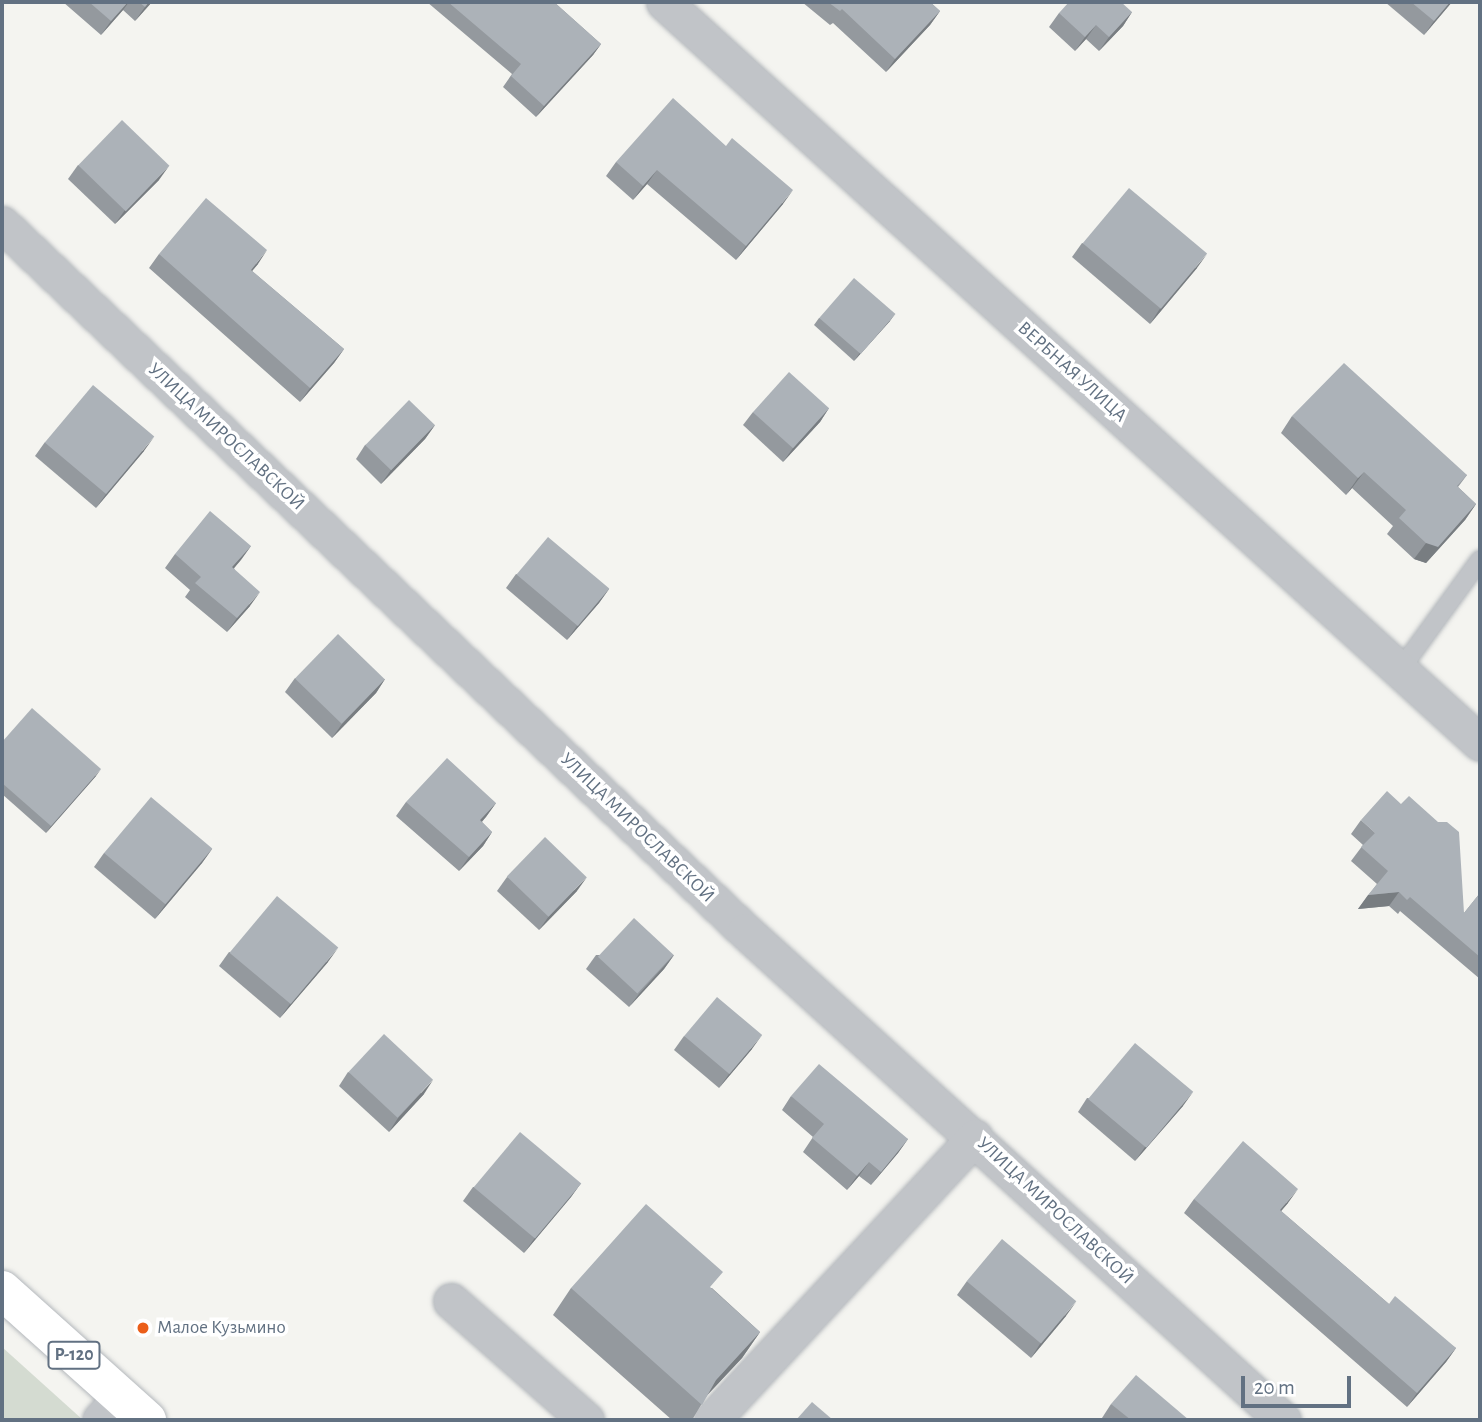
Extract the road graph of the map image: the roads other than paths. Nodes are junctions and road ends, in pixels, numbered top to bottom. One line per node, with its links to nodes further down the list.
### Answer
1 (664, 2): 4 (street, ВЕРБНАЯ УЛИЦА)
2 (2, 224): 6 (street, УЛИЦА МИРОСЛАВСКОЙ)
3 (1480, 560): 4 (lane)
4 (1400, 670): 5 (street, ВЕРБНАЯ УЛИЦА)
5 (1480, 743)
6 (975, 1137): 11 (street); 12 (street, УЛИЦА МИРОСЛАВСКОЙ)
7 (2, 1290): 9 (main road, Р-120)
8 (451, 1301): 10 (street)
9 (123, 1412)
10 (586, 1420)
11 (712, 1420)
12 (1283, 1420)

